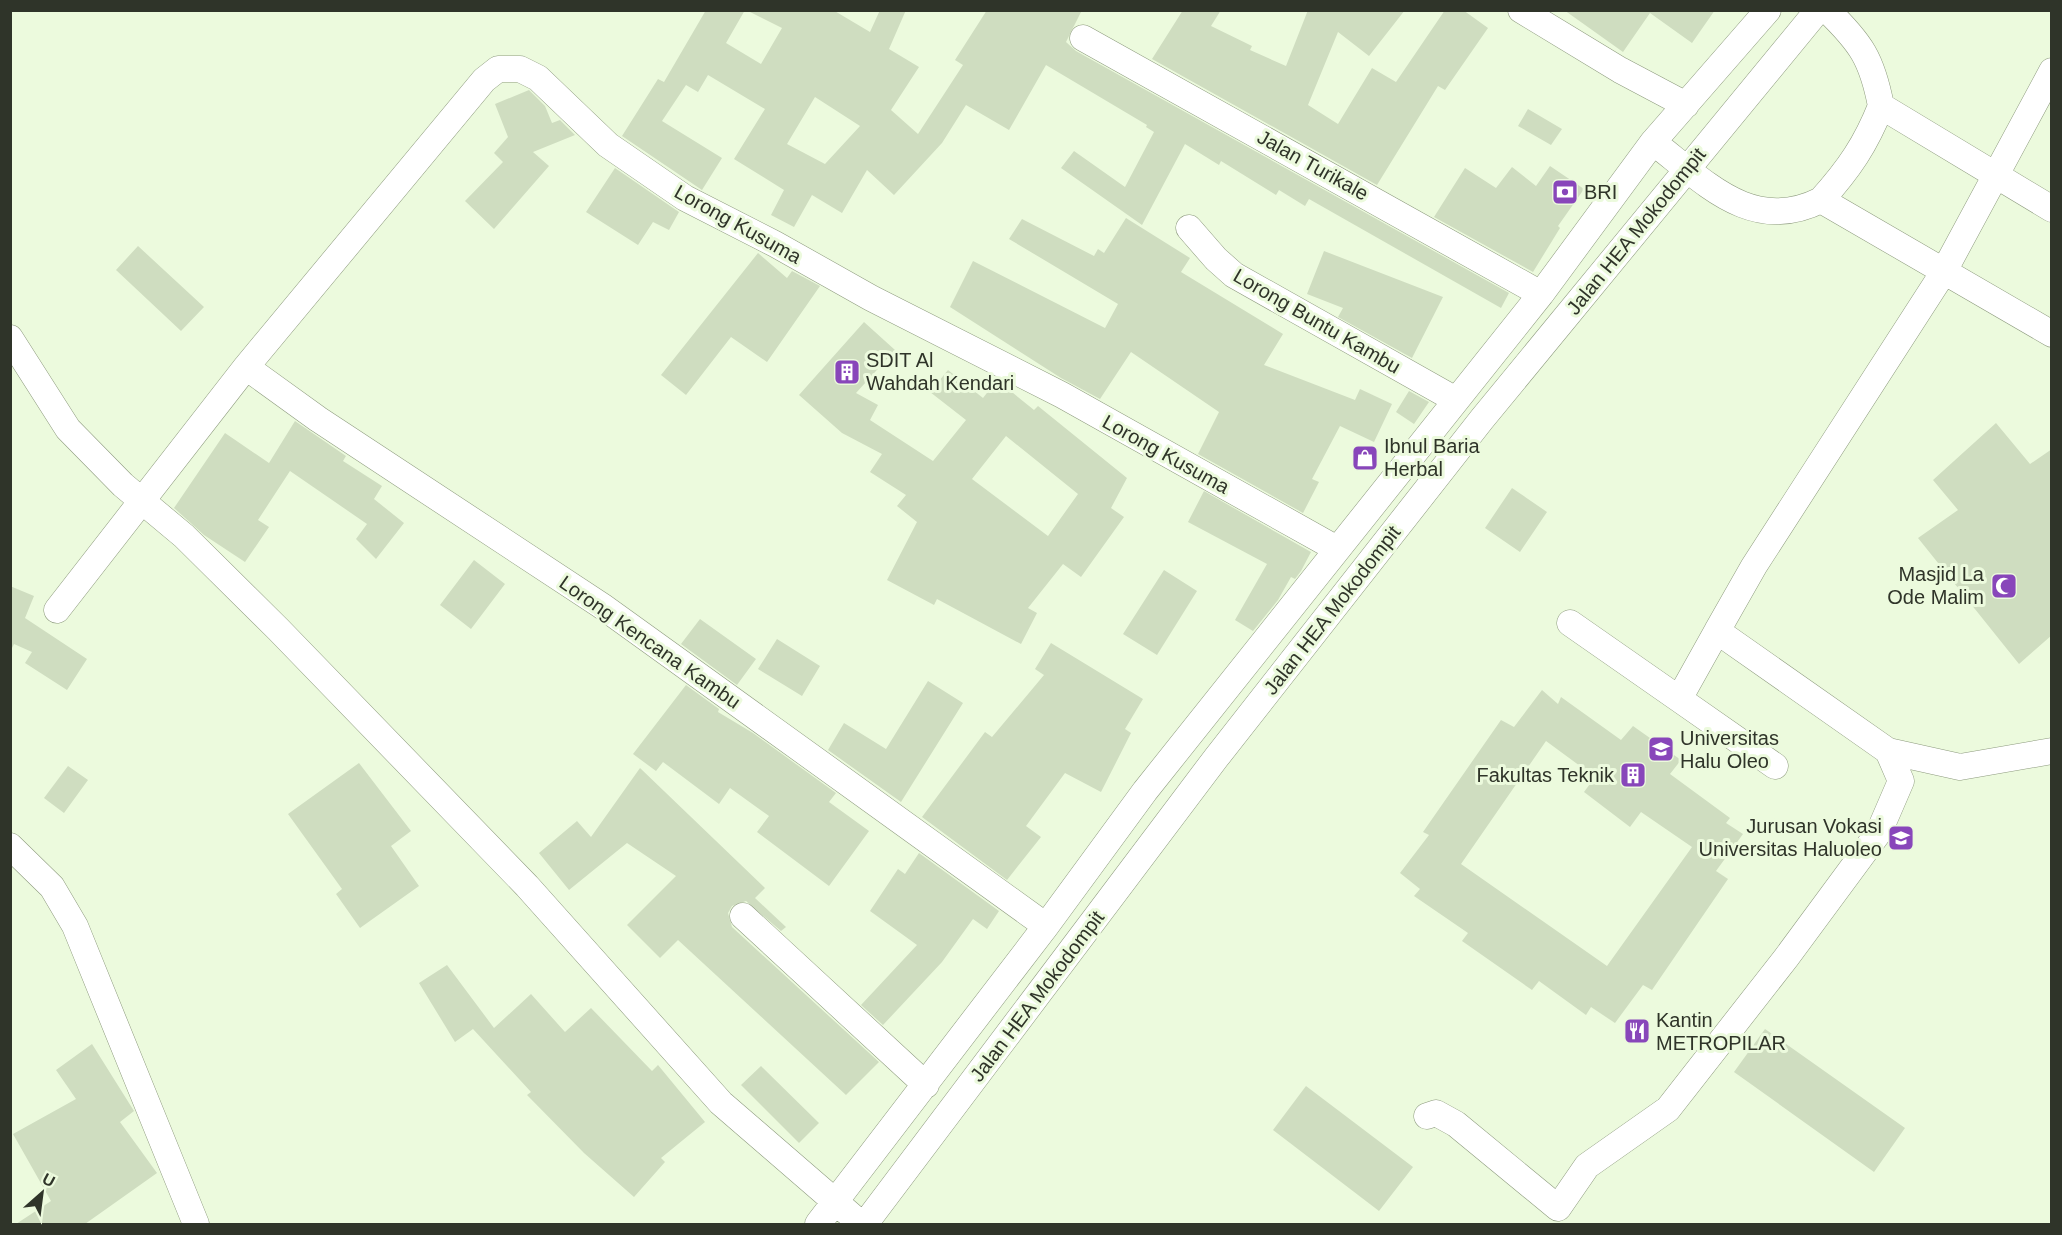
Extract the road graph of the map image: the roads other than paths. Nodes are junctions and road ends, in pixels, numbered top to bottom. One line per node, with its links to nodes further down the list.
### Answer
1 (1521, 10): 9 (street)
2 (1768, 10): 5 (street, Jalan HEA Mokodompit)
3 (1818, 10): 7 (street, Jalan HEA Mokodompit)
4 (1827, 10): 10 (street)
5 (1748, 34): 7 (street); 9 (street, Jalan HEA Mokodompit)
6 (1083, 38): 18 (street, Jalan Turikale)
7 (1778, 59): 12 (street, Jalan HEA Mokodompit)
8 (2052, 71): 13 (street)
9 (1686, 105): 11 (street, Jalan HEA Mokodompit)
10 (1881, 106): 13 (street); 14 (street)
11 (1653, 142): 12 (street); 18 (street, Jalan HEA Mokodompit)
12 (1686, 168): 14 (street); 29 (street, Jalan HEA Mokodompit)
13 (1997, 176): 15 (street); 17 (street)
14 (1821, 200): 17 (street)
15 (2052, 209)
16 (1189, 228): 22 (street, Lorong Buntu Kambu)
17 (1943, 273): 19 (street); 27 (street)
18 (1541, 294): 22 (street, Jalan HEA Mokodompit)
19 (2052, 334)
20 (10, 338): 23 (street)
21 (246, 367): 23 (street, Lorong Kusuma); 24 (street, Lorong Kusuma); 36 (street, Lorong Kencana Kambu)
22 (1456, 400): 24 (street, Jalan HEA Mokodompit)
23 (143, 500): 25 (street, Lorong Kusuma); 39 (street)
24 (1337, 549): 28 (street, Jalan HEA Mokodompit)
25 (57, 610)
26 (1569, 623): 30 (street)
27 (1717, 631): 30 (street); 31 (street)
28 (1243, 668): 29 (street); 36 (street, Jalan HEA Mokodompit)
29 (1270, 689): 43 (street, Jalan HEA Mokodompit)
30 (1679, 699): 33 (street)
31 (1888, 751): 32 (street); 40 (street)
32 (2052, 751)
33 (1775, 766)
34 (10, 846): 41 (street)
35 (743, 916): 37 (street)
36 (1046, 927): 37 (street, Jalan HEA Mokodompit)
37 (926, 1085): 39 (street, Jalan HEA Mokodompit)
38 (1427, 1116): 40 (street)
39 (835, 1203): 42 (street, Jalan HEA Mokodompit); 43 (street)
40 (1558, 1216)
41 (196, 1224)
42 (818, 1224)
43 (863, 1224)

